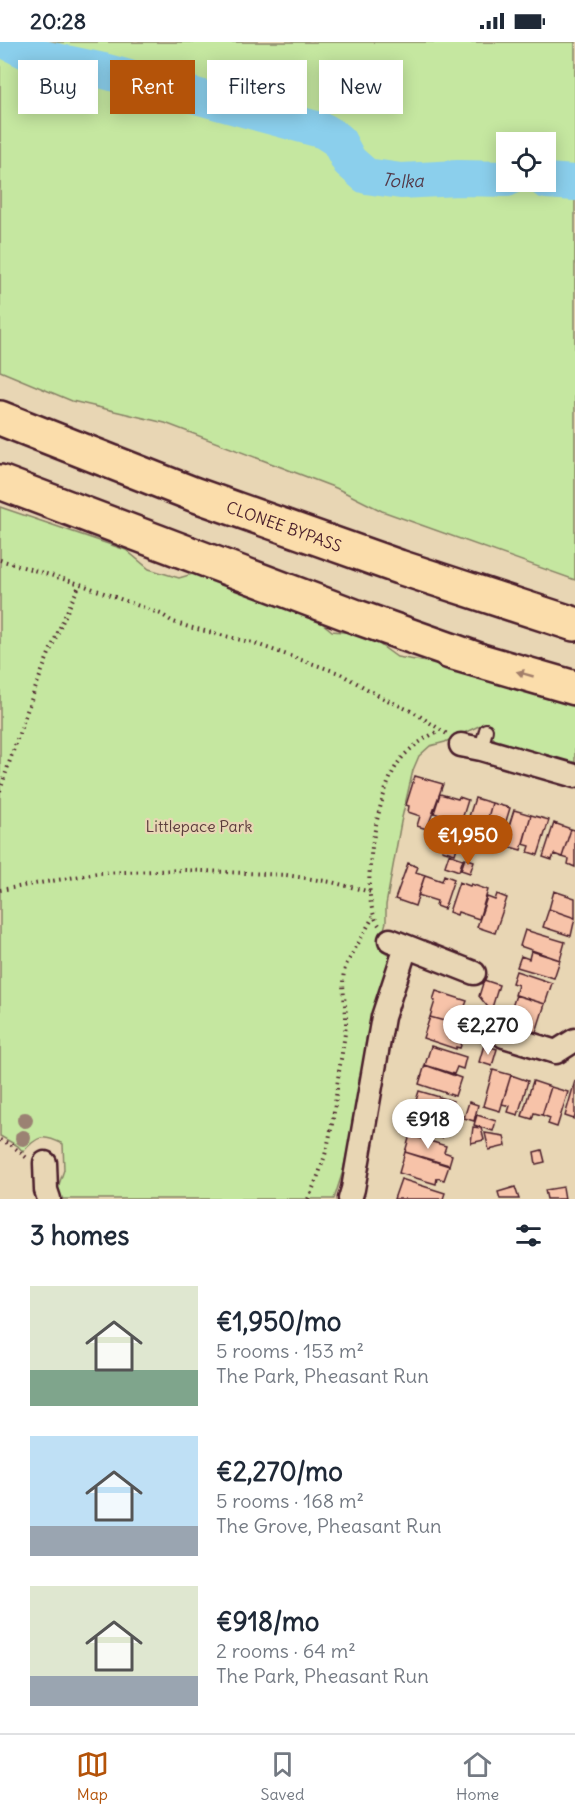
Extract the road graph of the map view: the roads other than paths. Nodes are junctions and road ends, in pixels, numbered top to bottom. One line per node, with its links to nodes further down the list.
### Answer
1 (0, 402): 5 (highway)
2 (0, 418): 5 (highway, CLONEE BYPASS)
3 (0, 482): 6 (highway)
4 (0, 498): 6 (highway)
5 (574, 624)
6 (476, 659): 7 (highway, one-way to 6)
7 (575, 688)
8 (476, 741): 9 (street)
9 (575, 776)
10 (474, 972): 15 (street)
11 (504, 1036): 12 (street)
12 (575, 1040)
13 (45, 1163): 14 (street)
14 (49, 1199)
15 (350, 1199)

